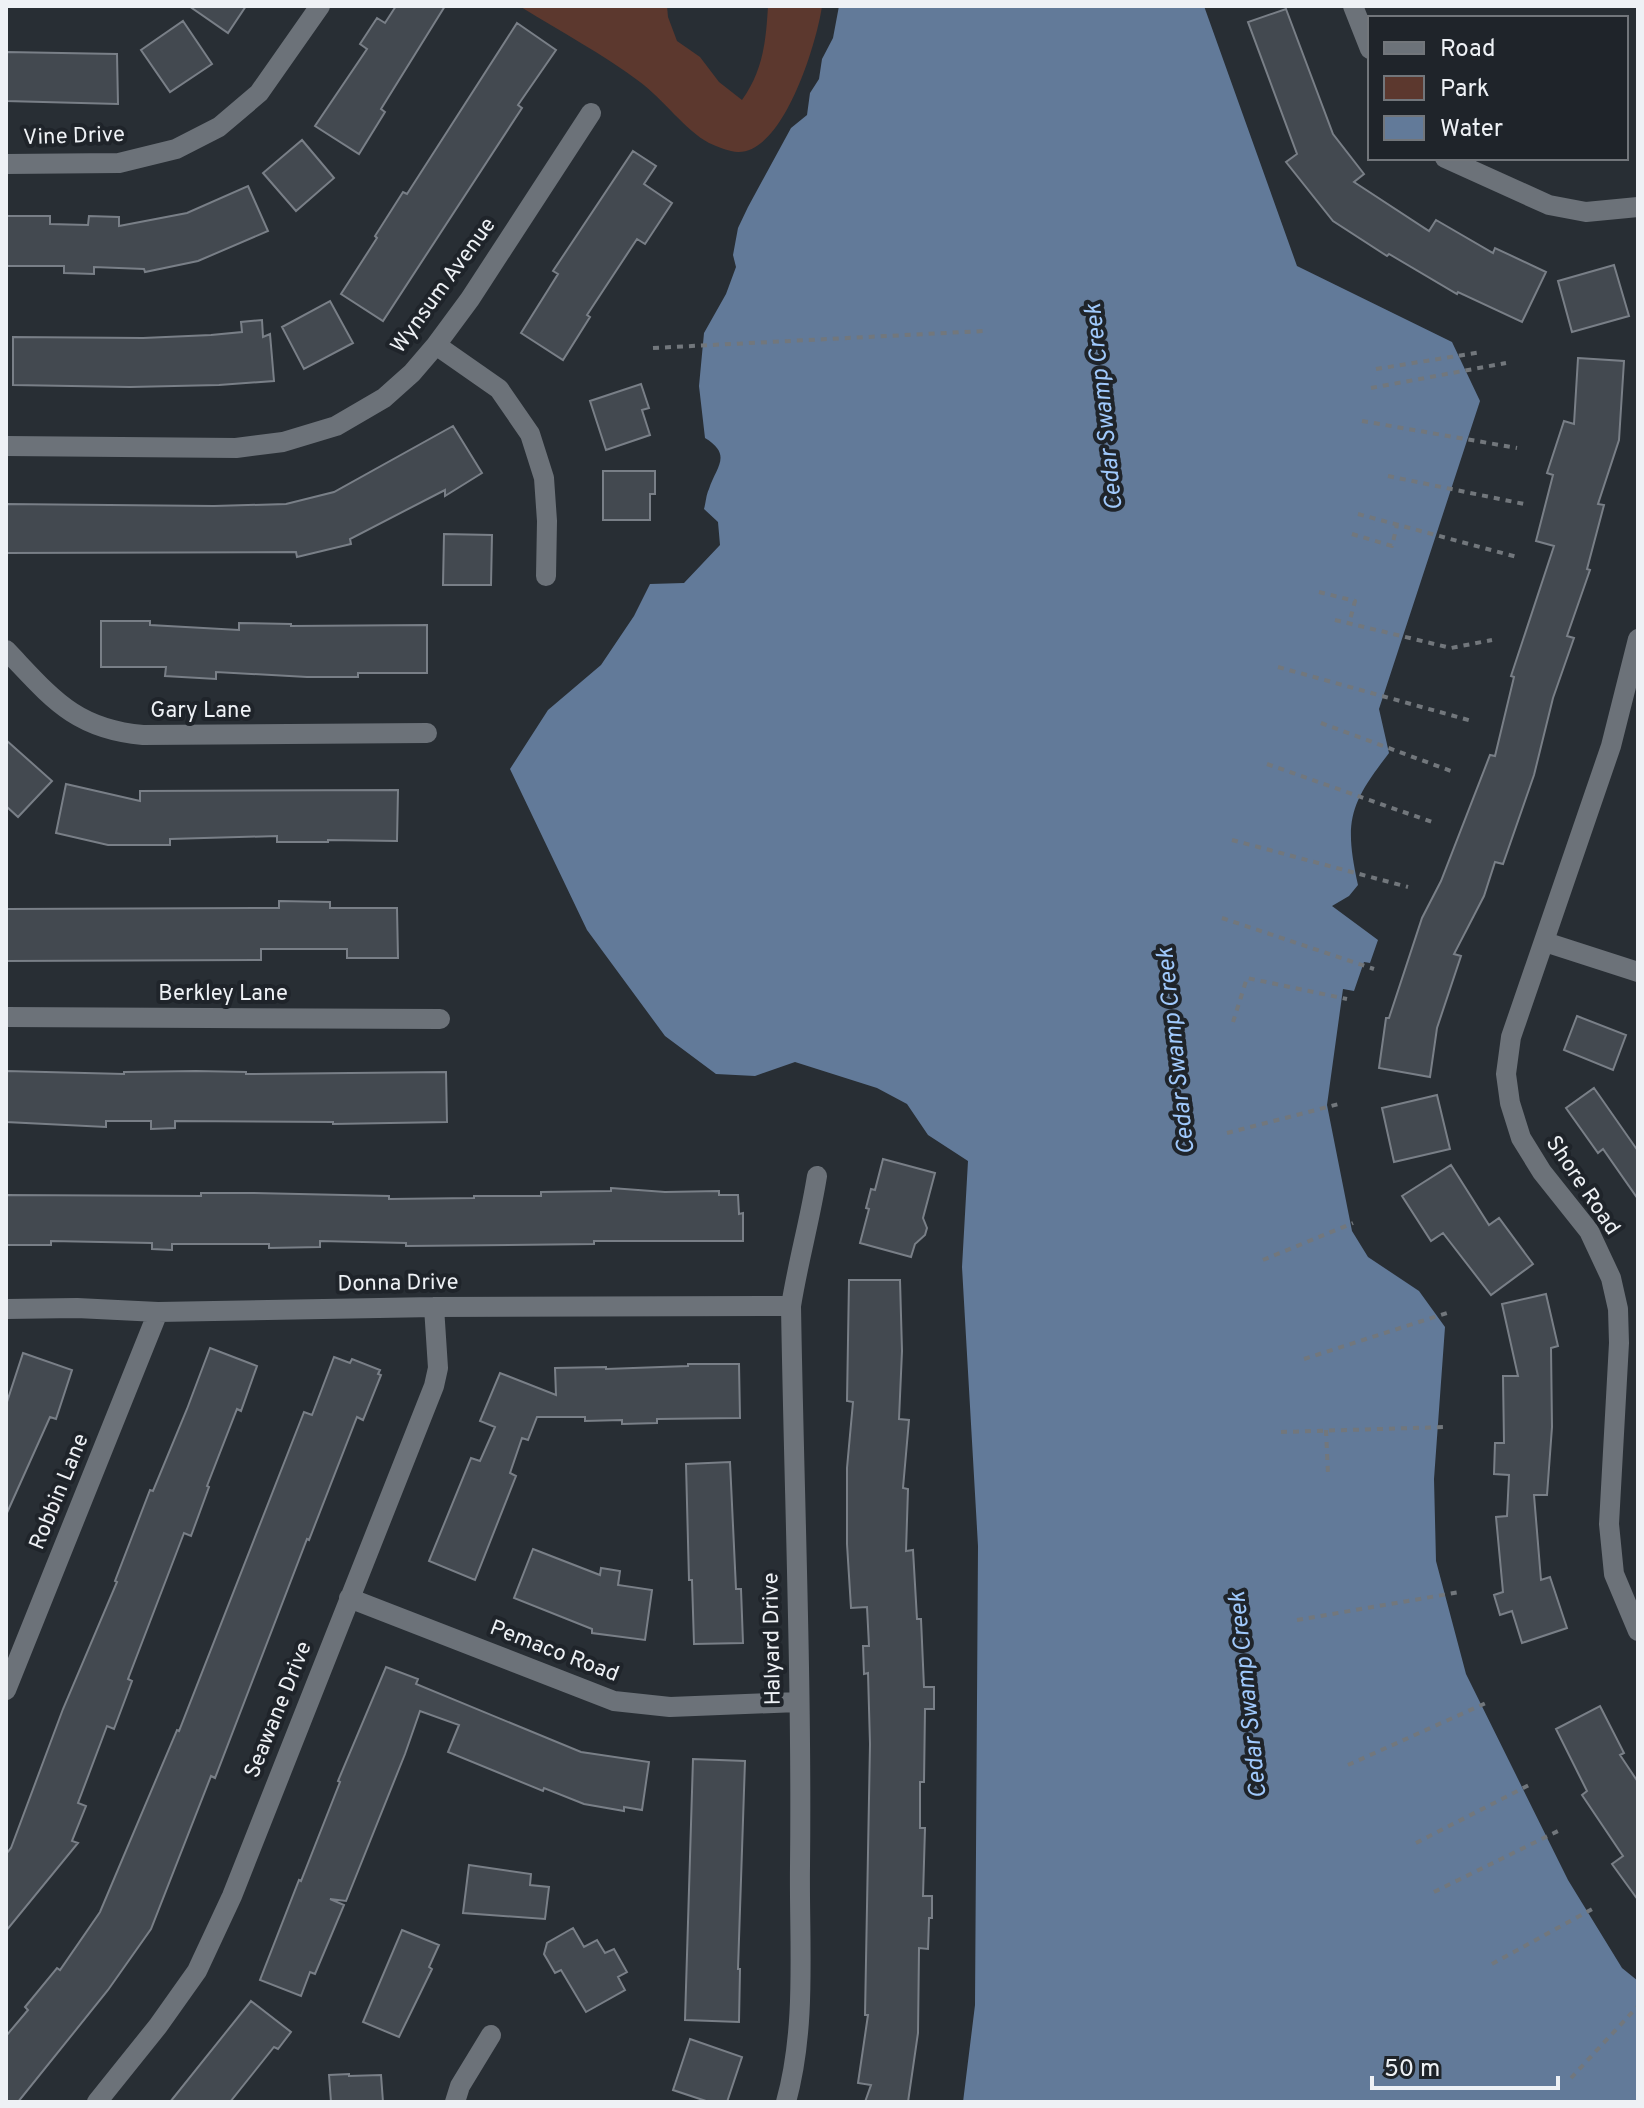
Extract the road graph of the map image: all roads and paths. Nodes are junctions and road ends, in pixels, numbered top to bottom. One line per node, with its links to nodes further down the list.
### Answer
1 (320, 6): 6 (street, Vine Drive)
2 (1353, 6): 3 (street)
3 (1368, 44)
4 (591, 113): 9 (street, Wynsum Avenue)
5 (1449, 160): 7 (street)
6 (6, 164)
7 (1638, 207)
8 (984, 331): 10 (path)
9 (436, 345): 16 (street, Wynsum Avenue); 24 (street)
10 (653, 348)
11 (1482, 352): 13 (path)
12 (1506, 363): 14 (path)
13 (1376, 369)
14 (1371, 388)
15 (1362, 421): 17 (path)
16 (6, 446)
17 (1517, 448)
18 (1388, 476): 19 (path)
19 (1524, 504)
20 (1358, 514): 21 (path)
21 (1397, 525): 22 (path); 23 (path)
22 (1352, 534)
23 (1517, 557)
24 (546, 576)
25 (1319, 592): 27 (path)
26 (1335, 620): 27 (path)
27 (1349, 624): 29 (path)
28 (1638, 639): 31 (street, Shore Road)
29 (1492, 640)
30 (6, 650): 35 (street, Gary Lane)
31 (1635, 664): 42 (street, Shore Road)
32 (1278, 667): 33 (path)
33 (1472, 721)
34 (1321, 723): 37 (path)
35 (427, 733)
36 (1267, 764): 38 (path)
37 (1451, 771)
38 (1432, 822)
39 (1232, 840): 40 (path)
40 (1408, 887)
41 (1222, 918): 43 (path)
42 (1545, 942): 44 (street); 67 (street, Shore Road)
43 (1374, 969)
44 (1638, 972)
45 (1347, 999): 48 (path)
46 (6, 1017): 47 (street, Berkley Lane)
47 (440, 1019)
48 (1233, 1022)
49 (1339, 1104): 50 (path)
50 (1227, 1133)
51 (817, 1176): 54 (street, Halyard Drive)
52 (1353, 1223): 53 (path)
53 (1263, 1260)
54 (791, 1306): 55 (street, Donna Drive); 69 (street, Halyard Drive)
55 (434, 1307): 57 (street, Donna Drive); 65 (street, Seawane Drive)
56 (6, 1309): 57 (street, Donna Drive)
57 (158, 1312): 68 (street, Robbin Lane)
58 (1450, 1312): 59 (path)
59 (1304, 1359)
60 (1446, 1427): 61 (path)
61 (1326, 1430): 62 (path); 63 (path)
62 (1281, 1432)
63 (1328, 1474)
64 (1460, 1592): 66 (path)
65 (349, 1598): 69 (street, Pemaco Road); 81 (street, Seawane Drive)
66 (1297, 1620)
67 (1638, 1631)
68 (6, 1690)
69 (798, 1702): 83 (street, Halyard Drive)
70 (1486, 1703): 71 (path)
71 (1348, 1765)
72 (1533, 1783): 74 (path)
73 (1558, 1831): 75 (path)
74 (1416, 1843)
75 (1434, 1892)
76 (1594, 1908): 77 (path)
77 (1492, 1964)
78 (1638, 2006): 80 (path)
79 (491, 2035): 82 (street)
80 (1571, 2078)
81 (97, 2102)
82 (455, 2102)
83 (786, 2102)

